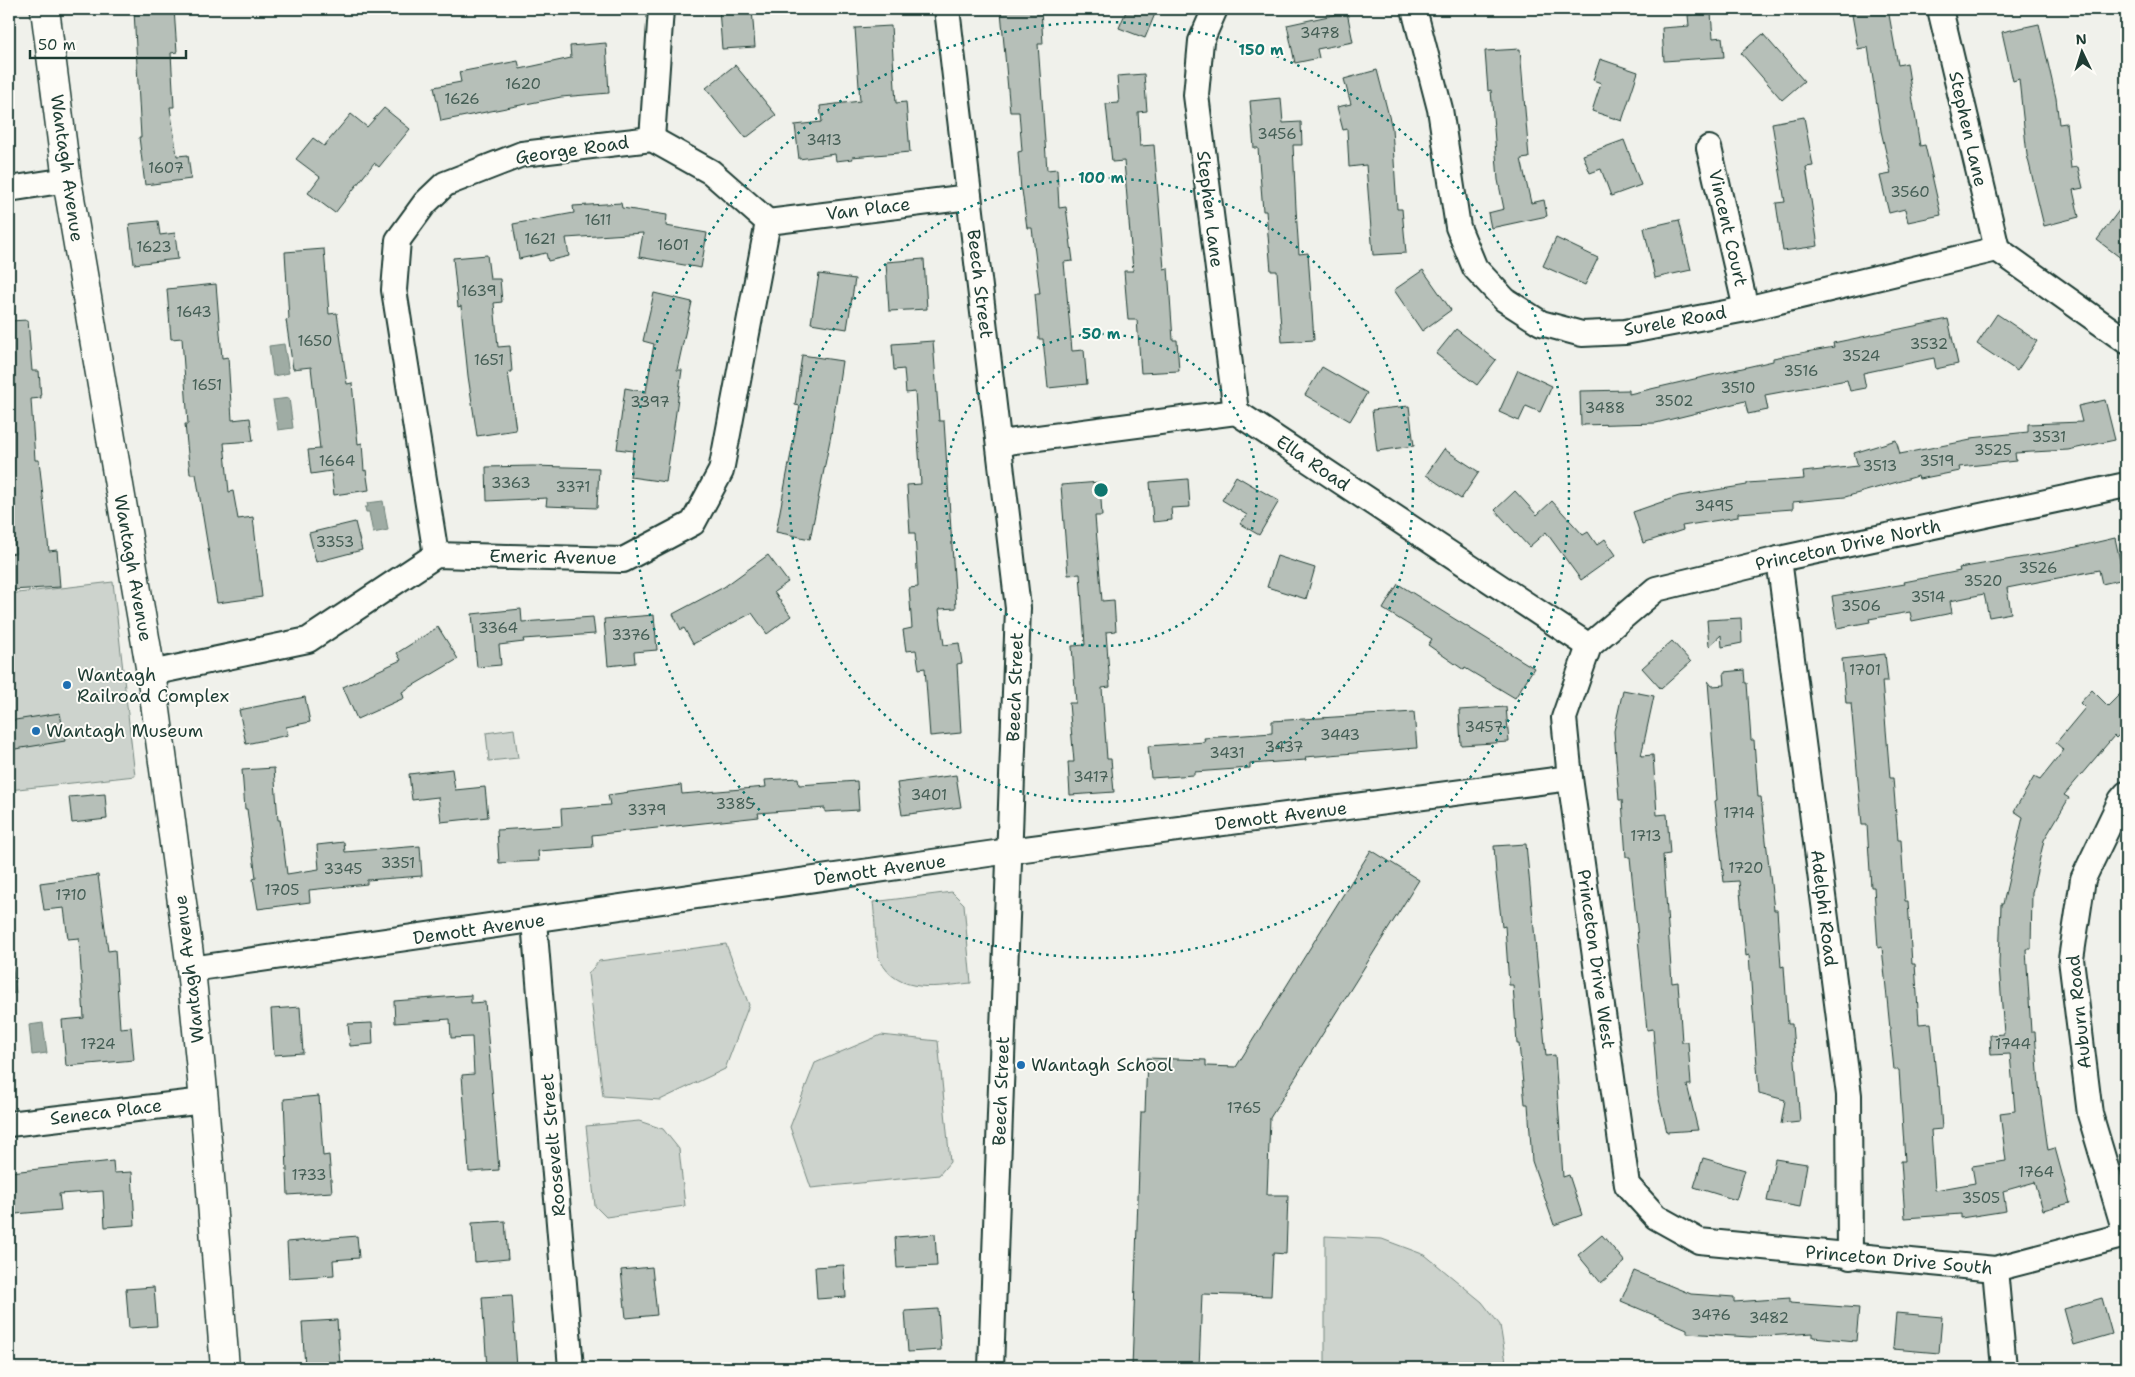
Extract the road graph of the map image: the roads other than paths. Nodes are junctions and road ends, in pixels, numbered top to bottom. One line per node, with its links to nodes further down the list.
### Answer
1 (45, 9): 9 (main road, Wantagh Avenue)
2 (661, 9): 7 (street)
3 (947, 9): 11 (street, Beech Street)
4 (1215, 9): 16 (street, Stephen Lane)
5 (1414, 9): 14 (street, Surele Road)
6 (1940, 9): 13 (street, Stephen Lane)
7 (652, 139): 12 (street, George Road); 19 (street, George Road)
8 (1710, 148): 14 (street, Vincent Court)
9 (67, 180): 10 (street); 22 (main road, Wantagh Avenue)
10 (9, 189)
11 (969, 197): 12 (street, Van Place); 17 (street, Beech Street)
12 (768, 222): 19 (street, Emeric Avenue)
13 (1996, 249): 14 (street, Surele Road); 15 (street)
14 (1746, 308)
15 (2126, 341)
16 (1236, 412): 17 (street); 21 (street, Ella Road)
17 (1000, 444): 25 (street, Beech Street)
18 (2126, 485): 20 (street, Princeton Drive North)
19 (436, 554): 22 (street)
20 (1779, 559): 21 (street, Princeton Drive North); 32 (street, Adelphi Road)
21 (1589, 646): 23 (street, Princeton Drive West)
22 (151, 672): 27 (main road, Wantagh Avenue)
23 (1570, 778): 25 (street, Demott Avenue); 31 (street, Princeton Drive West)
24 (2126, 794): 30 (street, Auburn Road)
25 (1009, 851): 26 (street, Demott Avenue); 36 (street, Beech Street)
26 (534, 921): 27 (street, Demott Avenue); 35 (street, Roosevelt Street)
27 (190, 969): 28 (main road, Wantagh Avenue)
28 (204, 1100): 29 (street, Seneca Place); 34 (main road, Wantagh Avenue)
29 (9, 1124)
30 (2126, 1235): 33 (street, Princeton Drive South)
31 (1699, 1241): 32 (street, Princeton Drive South)
32 (1850, 1257): 33 (street, Princeton Drive South)
33 (1995, 1270): 37 (street)
34 (225, 1368)
35 (571, 1368)
36 (991, 1368)
37 (2004, 1368)

